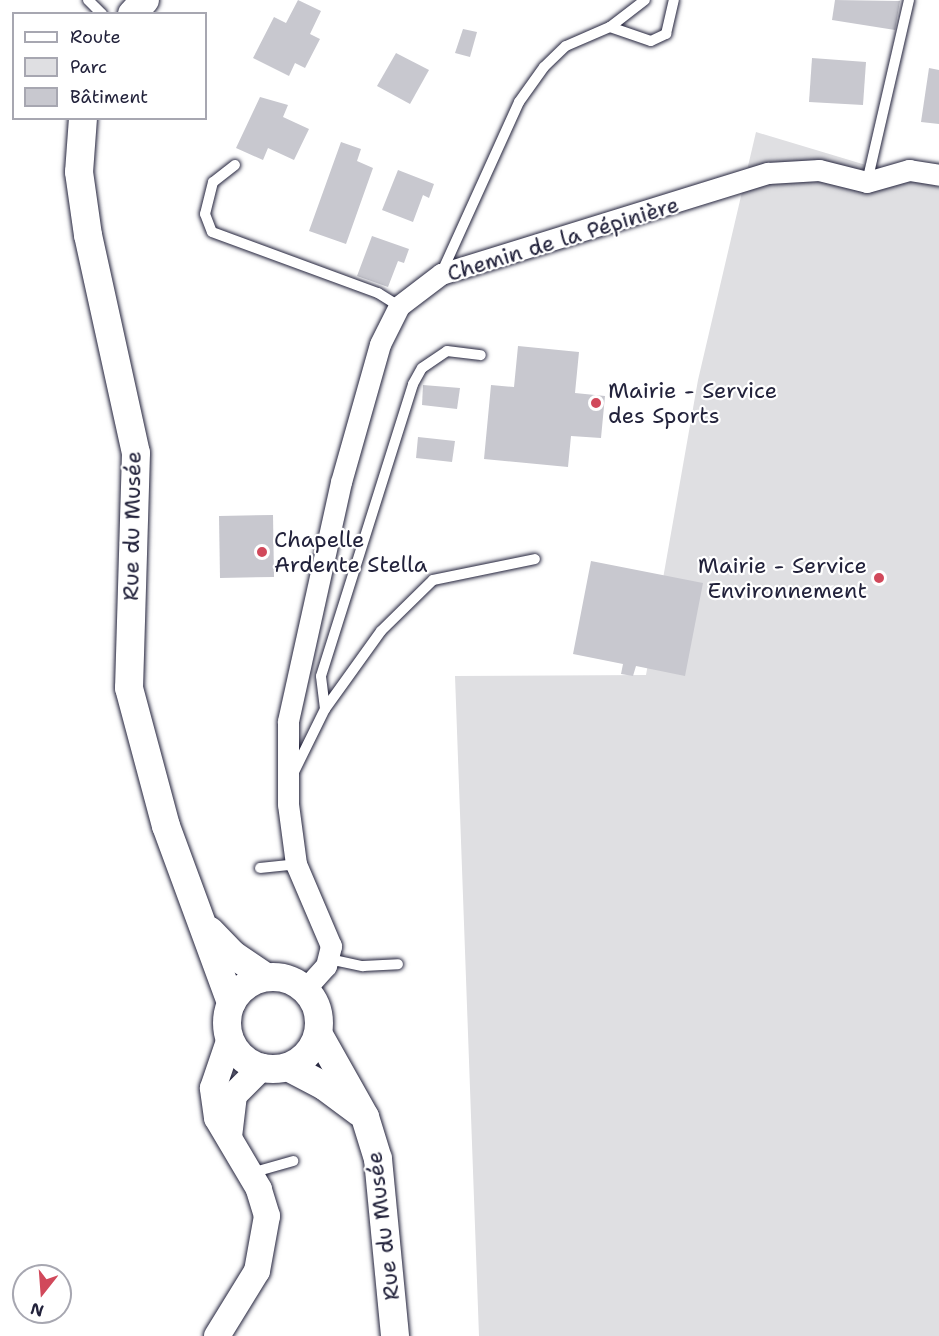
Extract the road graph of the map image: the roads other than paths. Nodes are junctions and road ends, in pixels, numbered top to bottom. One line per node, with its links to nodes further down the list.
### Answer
1 (88, 0): 6 (lane)
2 (145, 0): 7 (main road)
3 (645, 0): 8 (lane)
4 (674, 0): 8 (lane)
5 (909, 0): 12 (lane)
6 (100, 12)
7 (134, 12)
8 (610, 27): 13 (lane)
9 (82, 120): 21 (main road, Rue du Musée)
10 (235, 165): 14 (lane)
11 (939, 175): 12 (street, Chemin de la Pépinière)
12 (867, 182): 13 (street, Chemin de la Pépinière)
13 (441, 274): 14 (street, Chemin de la Pépinière)
14 (399, 306): 18 (street, Chemin de la Pépinière)
15 (481, 355): 17 (lane)
16 (535, 559): 17 (lane)
17 (325, 709): 18 (lane)
18 (288, 784): 19 (street, Chemin de la Pépinière)
19 (296, 864): 20 (lane); 22 (street, Chemin de la Pépinière)
20 (260, 868)
21 (206, 927): 24 (main road, Rue du Musée); 26 (main road, Rue du Musée)
22 (328, 959): 23 (lane); 25 (street)
23 (398, 964)
24 (266, 977): 25 (main road); 26 (main road)
25 (305, 989): 27 (main road)
26 (231, 1003): 28 (main road)
27 (319, 1035): 29 (main road); 30 (main road, Rue du Musée)
28 (230, 1038): 29 (main road); 31 (street)
29 (275, 1067): 30 (main road); 31 (street)
30 (365, 1117): 35 (main road, Rue du Musée)
31 (229, 1140): 33 (street)
32 (293, 1161): 33 (lane)
33 (249, 1174): 34 (street)
34 (217, 1336)
35 (395, 1336)

